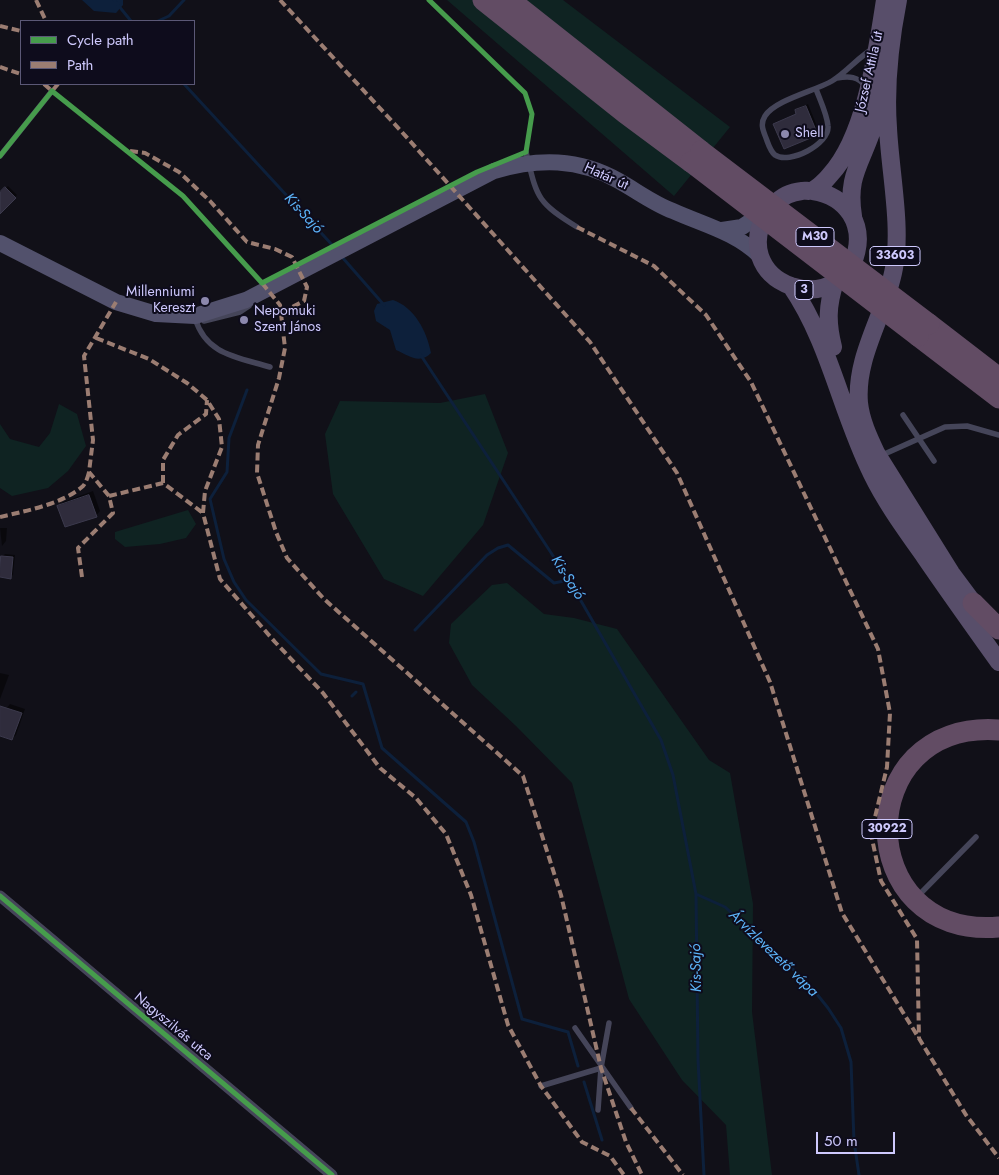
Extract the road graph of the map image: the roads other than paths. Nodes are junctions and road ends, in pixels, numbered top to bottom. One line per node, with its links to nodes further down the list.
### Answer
1 (483, 0): 12 (highway, M30)
2 (510, 0): 12 (highway, M30)
3 (885, 0): 5 (main road, József Attila út / 3)
4 (898, 0): 5 (main road, József Attila út / 3)
5 (885, 47): 6 (main road, József Attila út / 3); 7 (lane); 9 (main road, József Attila út / 3)
6 (888, 76): 16 (main road, 3); 32 (main road, 33603)
7 (837, 78): 8 (lane); 9 (lane)
8 (816, 89): 8 (lane)
9 (868, 90): 14 (main road, József Attila út / 3)
10 (52, 91): 11 (lane)
11 (0, 156)
12 (696, 156): 27 (highway, M30, bridge)
13 (527, 157): 17 (lane); 18 (main road, Határ út); 23 (main road, Határ út)
14 (813, 191): 15 (main road, 3); 16 (main road, 3)
15 (771, 208): 18 (main road); 20 (main road, 3)
16 (853, 219): 21 (main road, 3)
17 (577, 227)
18 (722, 230): 20 (main road, Határ út)
19 (0, 244): 26 (main road, Határ út)
20 (760, 256): 22 (main road, 3)
21 (835, 282): 22 (main road, 3); 35 (main road, 3)
22 (791, 286): 40 (main road, 3)
23 (264, 291): 25 (main road, Határ út); 26 (lane)
24 (207, 304): 25 (lane)
25 (233, 305): 26 (main road, Határ út)
26 (193, 316): 28 (lane)
27 (923, 330): 29 (highway, M30); 30 (highway, M30)
28 (270, 367)
29 (999, 378)
30 (999, 398)
31 (903, 415): 34 (lane)
32 (866, 430): 35 (main road, 3)
33 (999, 435): 34 (lane)
34 (918, 439): 35 (lane); 36 (lane)
35 (878, 457): 37 (main road, 3)
36 (934, 461)
37 (973, 603): 38 (highway); 39 (main road, 3)
38 (999, 629)
39 (999, 638)
40 (999, 662)
41 (999, 730): 44 (highway, 30922)
42 (976, 836): 44 (lane)
43 (0, 896): 52 (street, Nagyszilvás utca)
44 (915, 900): 45 (highway, 30922)
45 (999, 928)
46 (608, 1023): 48 (lane)
47 (575, 1028): 48 (lane)
48 (601, 1068): 49 (lane); 50 (lane); 51 (lane)
49 (541, 1086)
50 (631, 1108)
51 (598, 1110)
52 (332, 1175)

